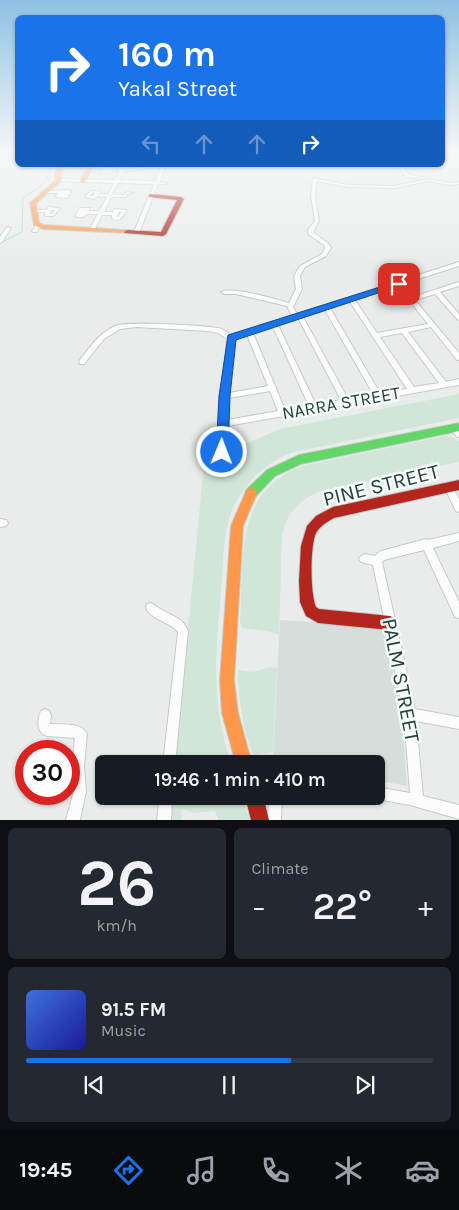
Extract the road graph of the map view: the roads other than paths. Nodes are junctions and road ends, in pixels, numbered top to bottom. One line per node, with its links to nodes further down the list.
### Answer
1 (47, 192): 11 (street)
2 (50, 192): 6 (street)
3 (111, 192): 8 (street)
4 (152, 192): 10 (street)
5 (313, 192): 27 (street)
6 (60, 193)
7 (97, 195): 8 (street)
8 (110, 195): 9 (street); 14 (street)
9 (125, 196)
10 (151, 196): 18 (street); 18 (street)
11 (33, 211): 12 (street); 17 (street)
12 (48, 211)
13 (86, 212): 14 (street)
14 (100, 213): 15 (street); 17 (street)
15 (115, 214)
16 (9, 228): 19 (street)
17 (92, 230): 18 (street)
18 (137, 232)
19 (0, 241)
20 (459, 264): 21 (street)
21 (399, 284): 25 (street); 26 (street)
22 (459, 284): 23 (street)
23 (436, 291): 26 (street); 30 (street)
24 (224, 292): 27 (street)
25 (351, 299): 28 (street); 35 (street)
26 (412, 299): 32 (street)
27 (290, 306): 29 (street)
28 (326, 307): 29 (street); 44 (street)
29 (297, 316): 31 (street); 45 (street)
30 (459, 318)
31 (274, 323): 34 (street); 46 (street)
32 (433, 326): 33 (street); 37 (street)
33 (404, 331): 35 (street); 40 (street)
34 (249, 332): 36 (street); 41 (street)
35 (376, 335): 42 (street)
36 (231, 338): 38 (street); 43 (street)
37 (459, 358)
38 (82, 362)
39 (459, 382): 40 (street, NARRA STREET)
40 (444, 384): 42 (street, NARRA STREET)
41 (273, 388): 43 (street); 47 (street)
42 (412, 390): 44 (street, NARRA STREET)
43 (225, 396): 48 (street)
44 (378, 396): 45 (street, NARRA STREET)
45 (346, 402): 46 (street, NARRA STREET)
46 (314, 408): 47 (street, NARRA STREET)
47 (283, 414): 48 (street, NARRA STREET)
48 (223, 424): 50 (street)
49 (458, 430): 65 (street)
50 (223, 455)
51 (459, 485): 52 (street, PINE STREET)
52 (448, 487): 53 (street); 60 (street, PINE STREET)
53 (459, 508)
54 (459, 537): 55 (street)
55 (426, 544): 57 (street); 59 (street)
56 (364, 559): 57 (street)
57 (377, 561): 60 (street, PALM STREET)
58 (151, 608): 64 (street)
59 (459, 613)
60 (390, 623): 61 (street, PALM STREET)
61 (410, 714): 63 (street); 67 (street, PALM STREET)
62 (45, 715): 72 (street)
63 (459, 724)
64 (171, 755)
65 (242, 755)
66 (385, 795): 67 (street)
67 (414, 800): 71 (street)
68 (165, 805): 73 (street)
69 (256, 805): 74 (street)
70 (275, 805): 75 (street)
71 (459, 812)
72 (73, 820)
73 (164, 820)
74 (260, 820)
75 (274, 820)

